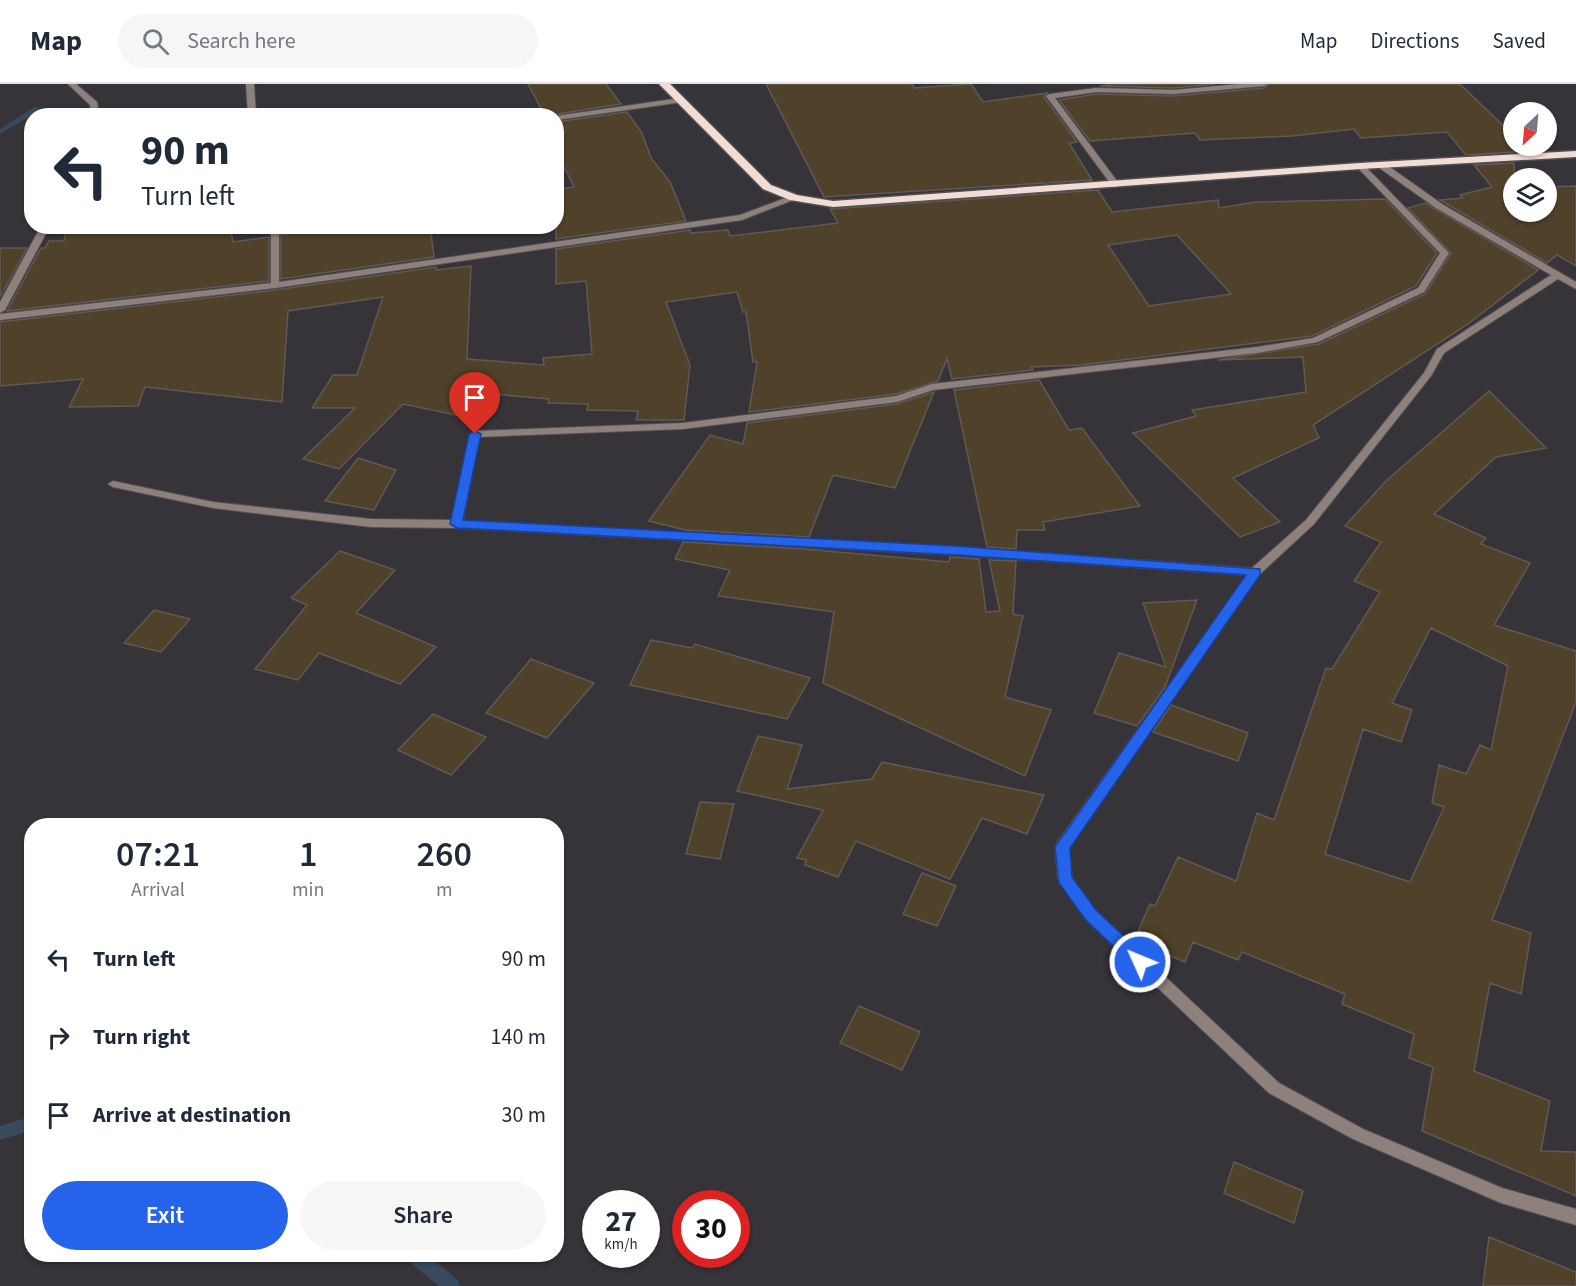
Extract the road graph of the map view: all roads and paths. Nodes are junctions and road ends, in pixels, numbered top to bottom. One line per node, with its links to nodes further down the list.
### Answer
1 (72, 84): 7 (street)
2 (250, 84): 8 (street)
3 (664, 84): 6 (highway)
4 (1264, 84): 5 (street)
5 (1093, 87): 13 (street)
6 (680, 100): 9 (street); 14 (highway)
7 (94, 108)
8 (252, 108)
9 (564, 117)
10 (1576, 154): 12 (highway)
11 (1360, 165): 12 (highway); 13 (highway); 23 (street)
12 (1381, 165): 17 (street)
13 (1116, 185): 14 (highway)
14 (794, 198): 18 (street)
15 (42, 234): 20 (street)
16 (275, 234): 18 (street)
17 (1558, 275): 19 (street); 24 (street)
18 (275, 285): 21 (street)
19 (1576, 286)
20 (0, 309)
21 (0, 317)
22 (113, 484): 23 (street)
23 (457, 524): 24 (street)
24 (1255, 572): 25 (street)
25 (1576, 1217)

